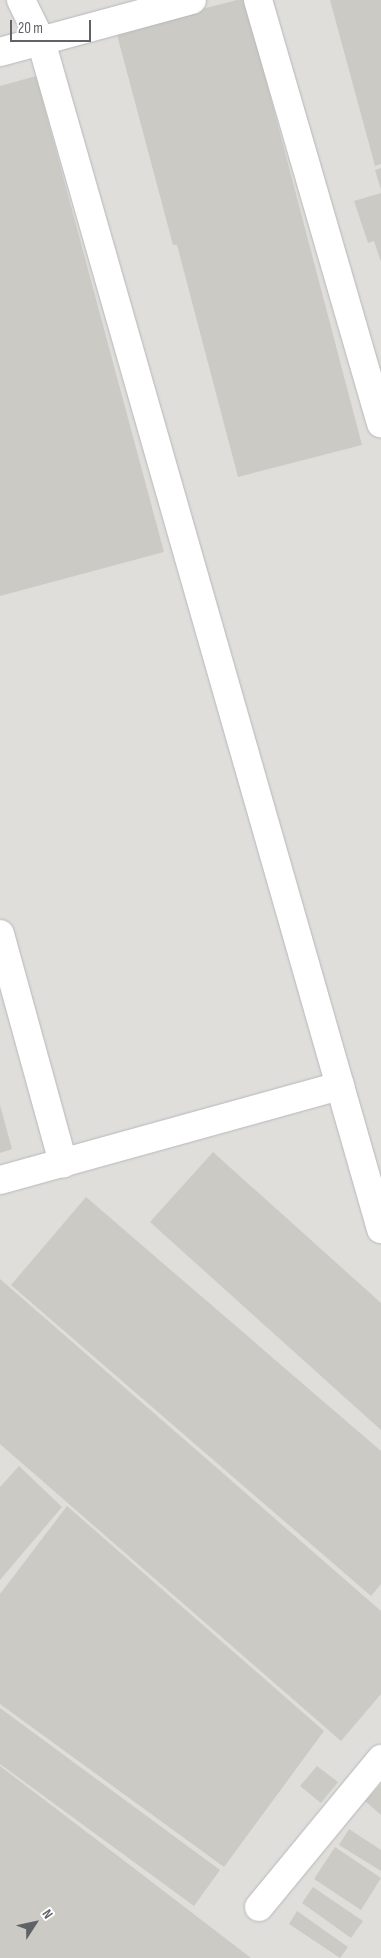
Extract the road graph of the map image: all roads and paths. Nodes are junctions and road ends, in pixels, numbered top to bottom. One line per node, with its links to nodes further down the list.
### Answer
1 (22, 0): 4 (lane)
2 (192, 0): 4 (lane)
3 (258, 0): 6 (lane)
4 (41, 41): 5 (lane); 8 (lane)
5 (0, 52)
6 (381, 424)
7 (0, 934): 9 (lane)
8 (340, 1086): 9 (lane); 11 (lane)
9 (62, 1163): 10 (lane)
10 (0, 1180)
11 (381, 1229)
12 (381, 1759): 13 (lane)
13 (258, 1907)

